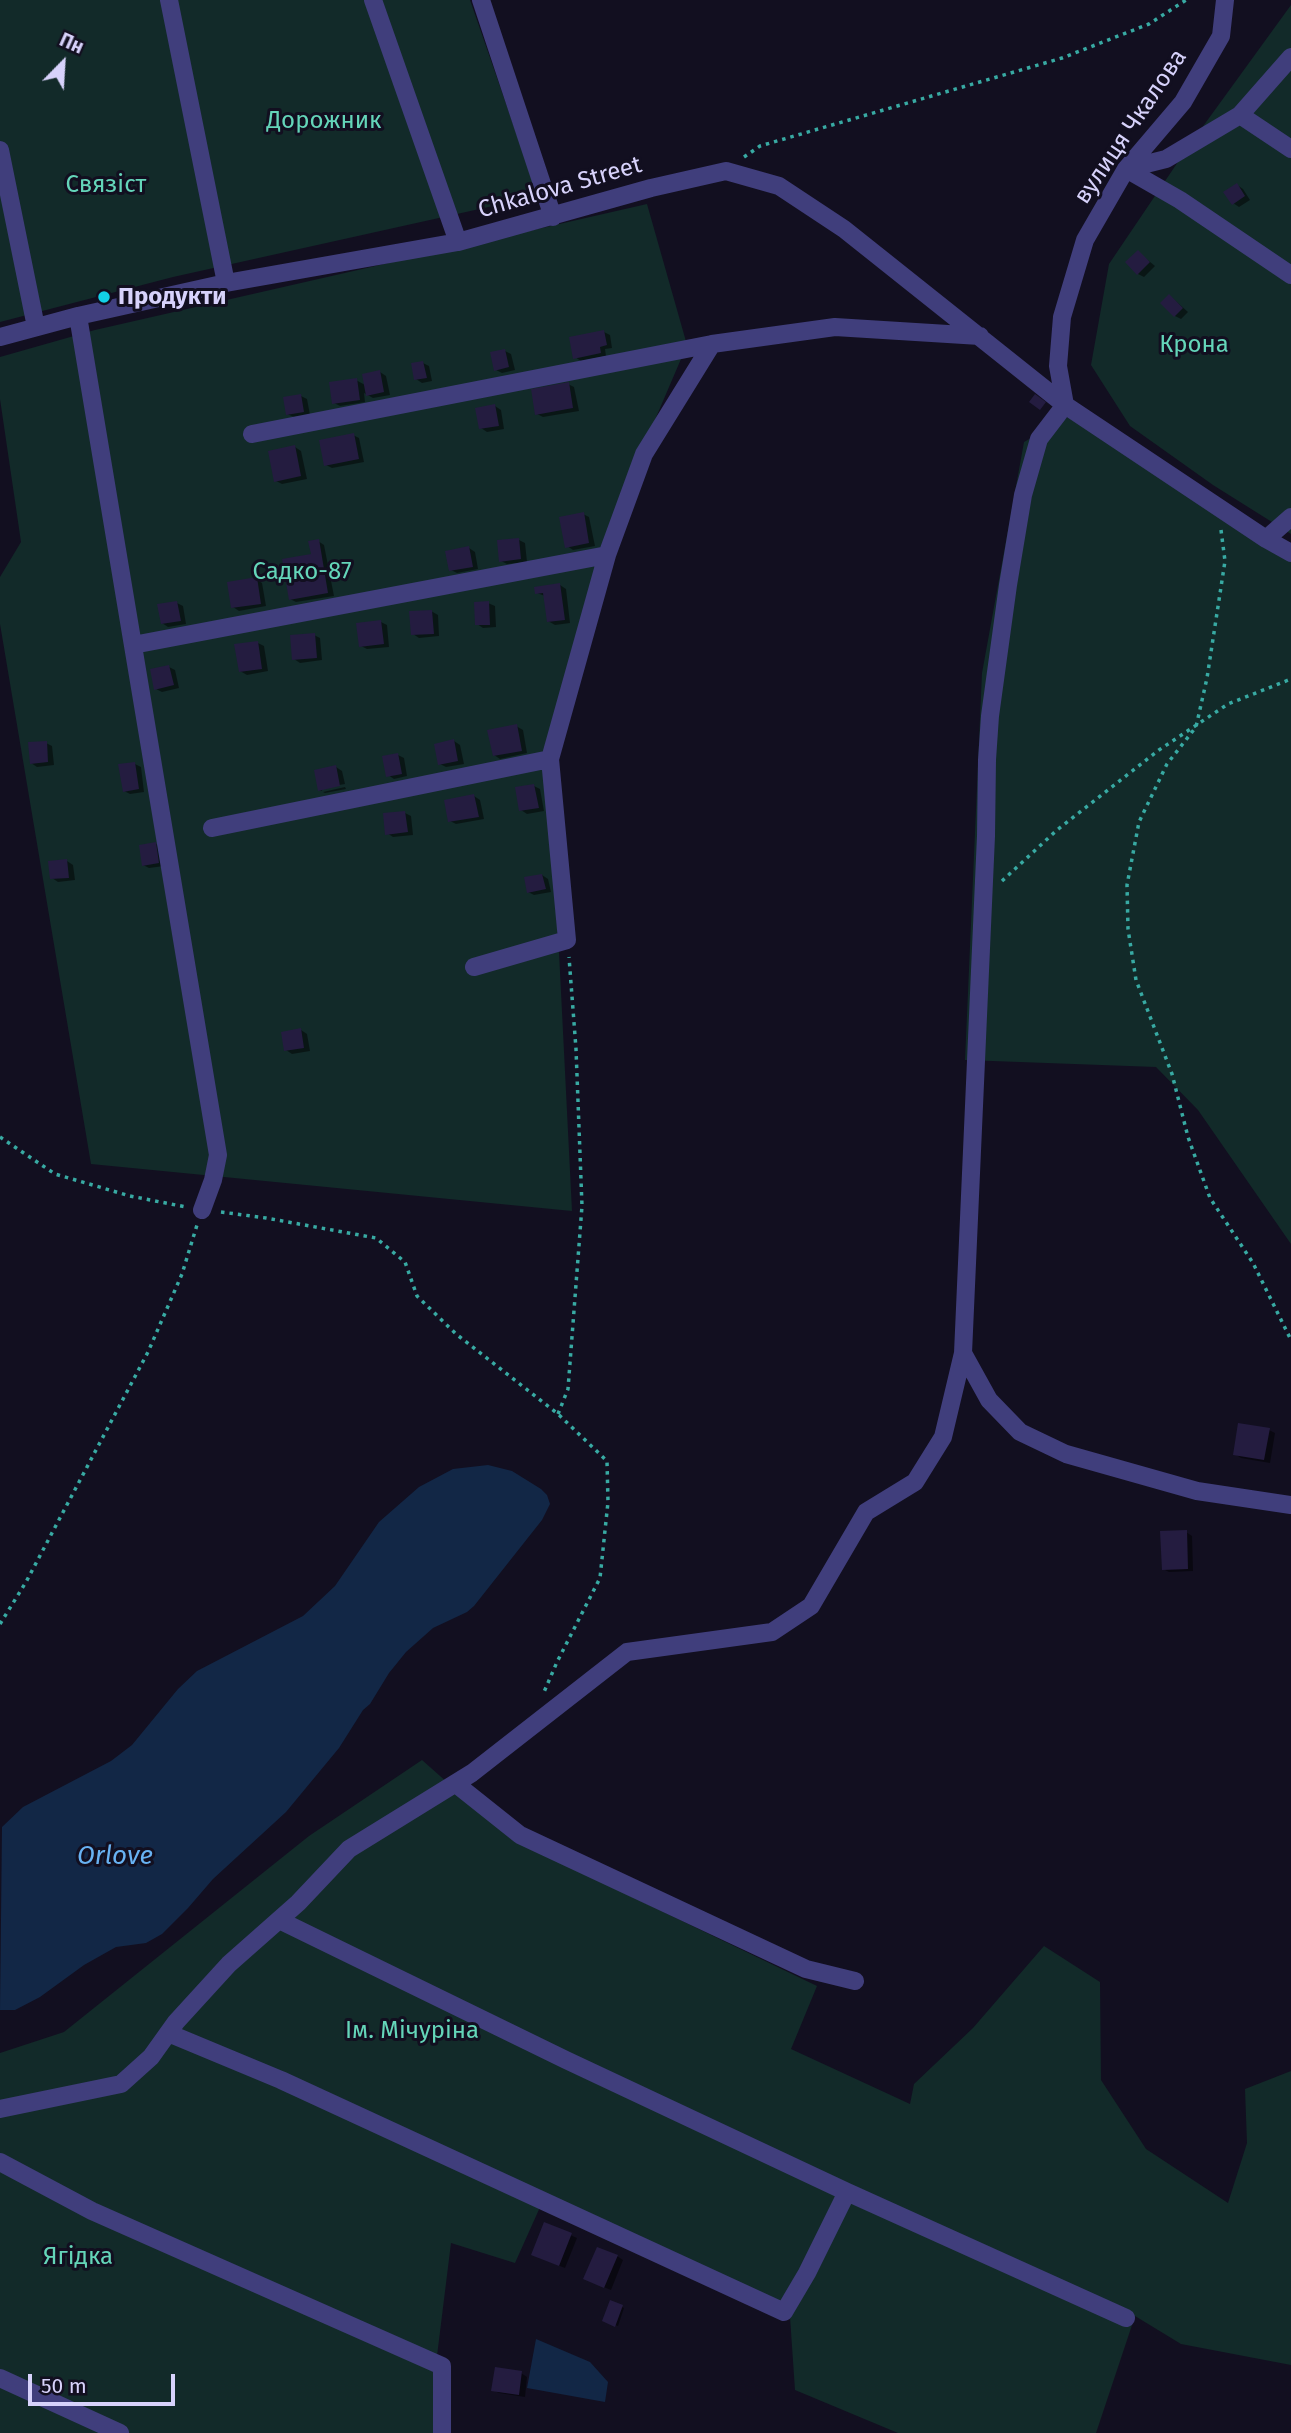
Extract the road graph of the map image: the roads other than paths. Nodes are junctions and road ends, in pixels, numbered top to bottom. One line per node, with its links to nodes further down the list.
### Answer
1 (169, 0): 13 (street)
2 (373, 0): 11 (street)
3 (481, 0): 10 (street)
4 (1225, 0): 9 (street, вулиця Чкалова)
5 (1291, 57): 6 (street)
6 (1240, 114): 7 (street); 9 (street)
7 (1291, 149)
8 (0, 150): 15 (street)
9 (1126, 169): 12 (street); 19 (street, вулиця Чкалова)
10 (553, 217): 11 (street, Chkalova Street); 16 (street, Chkalova Street)
11 (458, 242): 13 (street, Chkalova Street)
12 (1291, 275)
13 (226, 283): 14 (street, Chkalova Street)
14 (78, 316): 15 (street, Chkalova Street); 25 (street)
15 (36, 327): 17 (street, Chkalova Street)
16 (979, 336): 18 (street); 19 (street, Chkalova Street)
17 (0, 337)
18 (712, 344): 20 (street); 24 (street)
19 (1065, 405): 22 (street, Chkalova Street); 30 (street)
20 (253, 434)
21 (1291, 517): 22 (street)
22 (1266, 539): 23 (street, Chkalova Street)
23 (1291, 553)
24 (607, 555): 25 (street); 26 (street)
25 (133, 645): 29 (street)
26 (550, 759): 27 (street); 28 (street)
27 (212, 828)
28 (474, 967)
29 (202, 1210)
30 (962, 1353): 31 (street); 32 (street)
31 (1291, 1505)
32 (456, 1784): 33 (street); 34 (street)
33 (279, 1920): 35 (street); 38 (street)
34 (855, 1981)
35 (168, 2033): 36 (street); 38 (street)
36 (0, 2109)
37 (0, 2162): 42 (street)
38 (847, 2192): 39 (street)
39 (1126, 2318)
40 (0, 2378): 41 (street)
41 (120, 2433)
42 (442, 2433)

